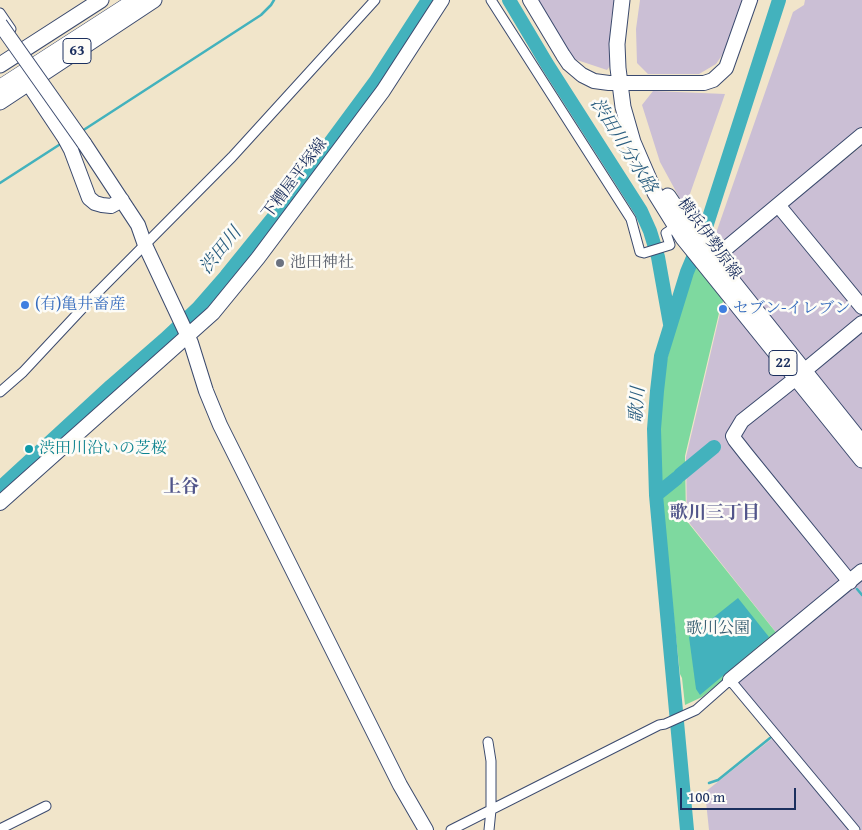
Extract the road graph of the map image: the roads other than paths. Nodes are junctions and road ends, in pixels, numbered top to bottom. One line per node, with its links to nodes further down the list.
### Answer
1 (101, 0): 14 (main road, 63)
2 (121, 0): 16 (highway)
3 (138, 0): 19 (highway)
4 (154, 0): 18 (main road, 63)
5 (375, 0): 25 (street)
6 (491, 0): 24 (street)
7 (530, 0): 17 (street)
8 (622, 0): 17 (main road, 横浜伊勢原線 / 22)
9 (632, 0): 17 (main road, 横浜伊勢原線 / 22)
10 (750, 0): 17 (street)
11 (440, 1): 29 (street, 下糟屋平塚線)
12 (0, 13): 14 (street)
13 (0, 24): 22 (street, bridge)
14 (25, 49): 15 (main road, 63)
15 (0, 65)
16 (0, 78)
17 (624, 82): 24 (main road, 横浜伊勢原線 / 22)
18 (28, 83): 20 (main road, 63); 22 (street)
19 (0, 89)
20 (0, 102)
21 (862, 136): 23 (street)
22 (122, 200): 25 (street)
23 (778, 205): 26 (street); 27 (street)
24 (682, 230): 26 (main road, 横浜伊勢原線 / 22)
25 (145, 245): 29 (street); 31 (street)
26 (707, 259): 30 (main road, 横浜伊勢原線 / 22)
27 (862, 307)
28 (862, 323): 30 (street)
29 (187, 334): 34 (street, 下糟屋平塚線); 42 (street)
30 (799, 375): 32 (main road, 横浜伊勢原線 / 22); 33 (main road, 横浜伊勢原線 / 22); 36 (street)
31 (0, 392)
32 (862, 443)
33 (862, 460)
34 (0, 503)
35 (862, 571): 36 (street)
36 (850, 582): 37 (street)
37 (730, 680): 40 (street); 45 (street)
38 (488, 742): 40 (street)
39 (46, 806): 41 (street)
40 (492, 810): 43 (street); 44 (street)
41 (0, 829)
42 (426, 830)
43 (451, 830)
44 (490, 830)
45 (855, 830)

